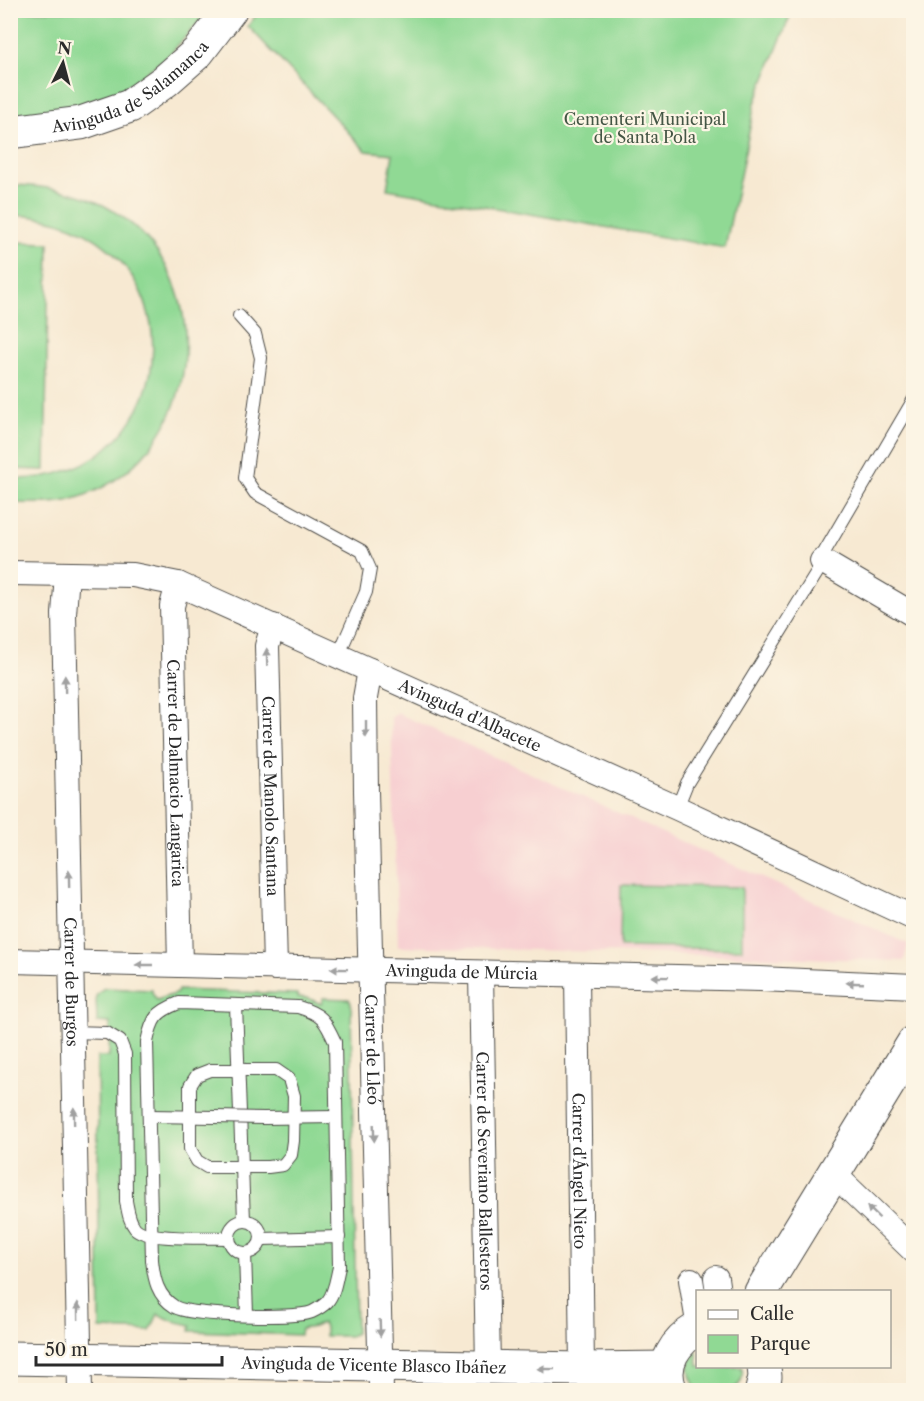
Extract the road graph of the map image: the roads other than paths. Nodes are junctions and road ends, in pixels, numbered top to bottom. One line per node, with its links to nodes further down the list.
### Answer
1 (230, 10): 2 (street, Avinguda de Salamanca)
2 (10, 132)
3 (239, 316): 11 (lane)
4 (914, 399): 5 (lane)
5 (822, 561): 9 (street); 13 (lane)
6 (10, 573): 7 (street, Avinguda d'Albacete)
7 (66, 574): 8 (street, Avinguda d'Albacete); 16 (street, Carrer de Burgos, one-way to 7)
8 (178, 584): 10 (street, Avinguda d'Albacete); 17 (street, Carrer de Dalmacio Langarica)
9 (914, 615)
10 (273, 626): 11 (street, Avinguda d'Albacete); 18 (street, Carrer de Manolo Santana, one-way to 10)
11 (339, 656): 12 (street, Avinguda d'Albacete)
12 (370, 670): 13 (street, Avinguda d'Albacete); 19 (street, Carrer de Lleó, one-way to 19)
13 (677, 808): 14 (street, Avinguda d'Albacete)
14 (914, 918)
15 (10, 961): 16 (street, Avinguda de Múrcia)
16 (71, 963): 17 (street, Avinguda de Múrcia, one-way to 16); 24 (street, Carrer de Burgos)
17 (180, 965): 18 (street, Avinguda de Múrcia)
18 (275, 968): 19 (street, Avinguda de Múrcia, one-way to 18)
19 (370, 970): 20 (street, Avinguda de Múrcia); 50 (street, Carrer de Lleó, one-way to 50)
20 (481, 973): 21 (street, Avinguda de Múrcia); 45 (street, Carrer de Severiano Ballesteros)
21 (577, 975): 22 (street, Avinguda de Múrcia, one-way to 21); 46 (street, Carrer d'Ángel Nieto)
22 (914, 986)
23 (236, 1005): 26 (lane); 27 (lane); 29 (lane)
24 (72, 1032): 34 (lane); 49 (street, Carrer de Burgos, one-way to 24)
25 (914, 1042): 32 (street)
26 (239, 1070): 28 (lane); 30 (lane); 31 (lane)
27 (149, 1116): 28 (lane); 34 (lane)
28 (190, 1117): 30 (lane, bridge); 31 (lane)
29 (336, 1117): 30 (lane); 36 (lane)
30 (294, 1118): 31 (lane)
31 (242, 1167): 33 (lane)
32 (833, 1173): 38 (street, one-way to 32); 41 (street)
33 (244, 1220): 35 (lane); 37 (lane)
34 (152, 1236): 35 (lane); 43 (lane)
35 (228, 1238): 39 (lane)
36 (339, 1238): 37 (lane); 43 (lane)
37 (262, 1239): 39 (lane)
38 (914, 1251)
39 (245, 1253): 43 (lane)
40 (691, 1280): 42 (street)
41 (762, 1290)
42 (696, 1311)
43 (247, 1315)
44 (696, 1329): 51 (street)
45 (488, 1353): 46 (street, Avinguda de Vicente Blasco Ibáñez, one-way to 45); 50 (street, Avinguda de Vicente Blasco Ibáñez)
46 (582, 1354): 51 (street, Avinguda de Vicente Blasco Ibáñez)
47 (10, 1358): 49 (street, Avinguda de Vicente Blasco Ibáñez)
48 (764, 1368): 52 (street)
49 (79, 1375): 50 (street, Avinguda de Vicente Blasco Ibáñez)
50 (381, 1378)
51 (669, 1379)
52 (762, 1390)

